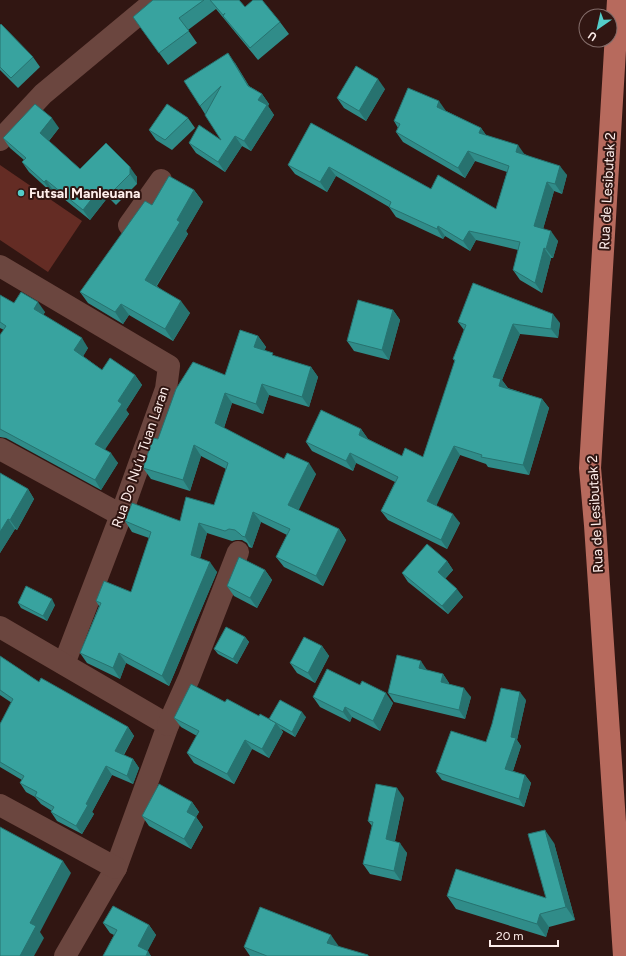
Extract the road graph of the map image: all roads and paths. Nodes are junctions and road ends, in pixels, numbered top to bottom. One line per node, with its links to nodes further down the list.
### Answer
1 (156, 0): 3 (street)
2 (618, 0): 16 (main road, Rua de Lesibutak 2)
3 (0, 140)
4 (161, 180): 5 (street)
5 (115, 244)
6 (0, 266): 8 (street, Rua Do Nu’u Tuan Laran)
7 (0, 449): 8 (street)
8 (121, 515): 11 (street, Rua Do Nu’u Tuan Laran)
9 (238, 552): 12 (street)
10 (0, 627): 11 (street)
11 (64, 664): 12 (street)
12 (168, 725): 14 (street)
13 (0, 805): 14 (street)
14 (116, 868): 15 (street)
15 (65, 956)
16 (624, 956)

